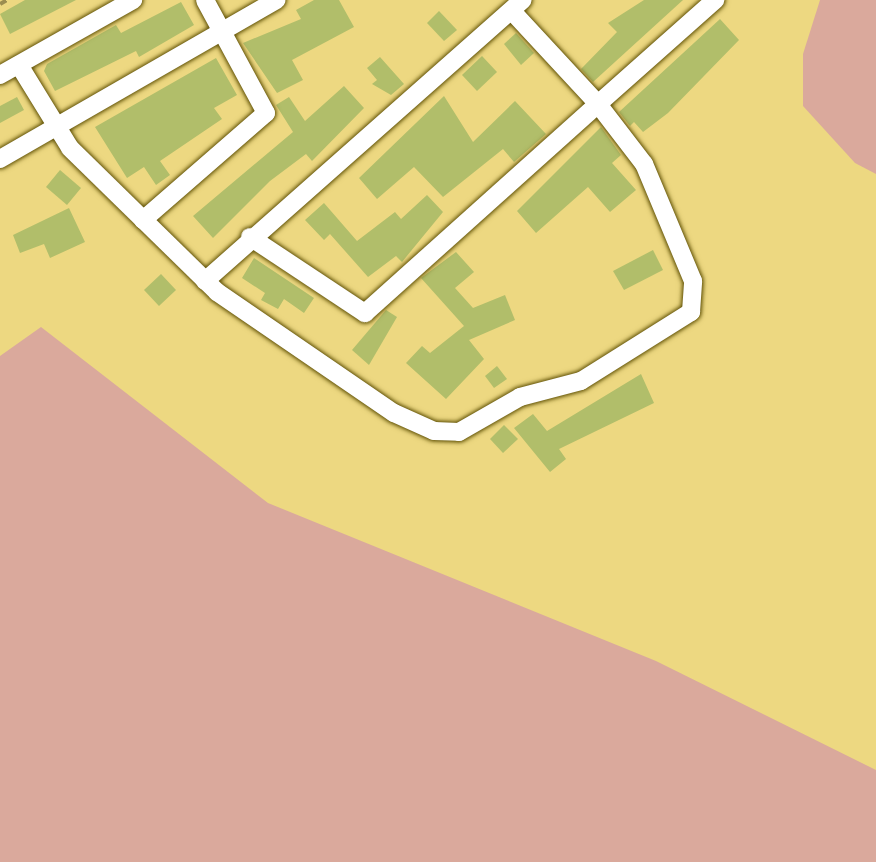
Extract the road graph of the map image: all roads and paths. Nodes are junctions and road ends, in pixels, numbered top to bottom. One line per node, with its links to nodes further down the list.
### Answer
1 (7, 0): 6 (path)
2 (132, 0): 9 (street)
3 (205, 0): 8 (street)
4 (276, 0): 8 (street)
5 (715, 0): 11 (street)
6 (0, 4)
7 (518, 5): 11 (street); 15 (street)
8 (223, 30): 12 (street); 14 (street)
9 (19, 65): 10 (street); 12 (street)
10 (0, 75)
11 (598, 104): 15 (street); 16 (street)
12 (55, 128): 13 (street); 14 (street)
13 (0, 159)
14 (143, 220): 16 (street)
15 (250, 237): 16 (street)
16 (205, 281)

